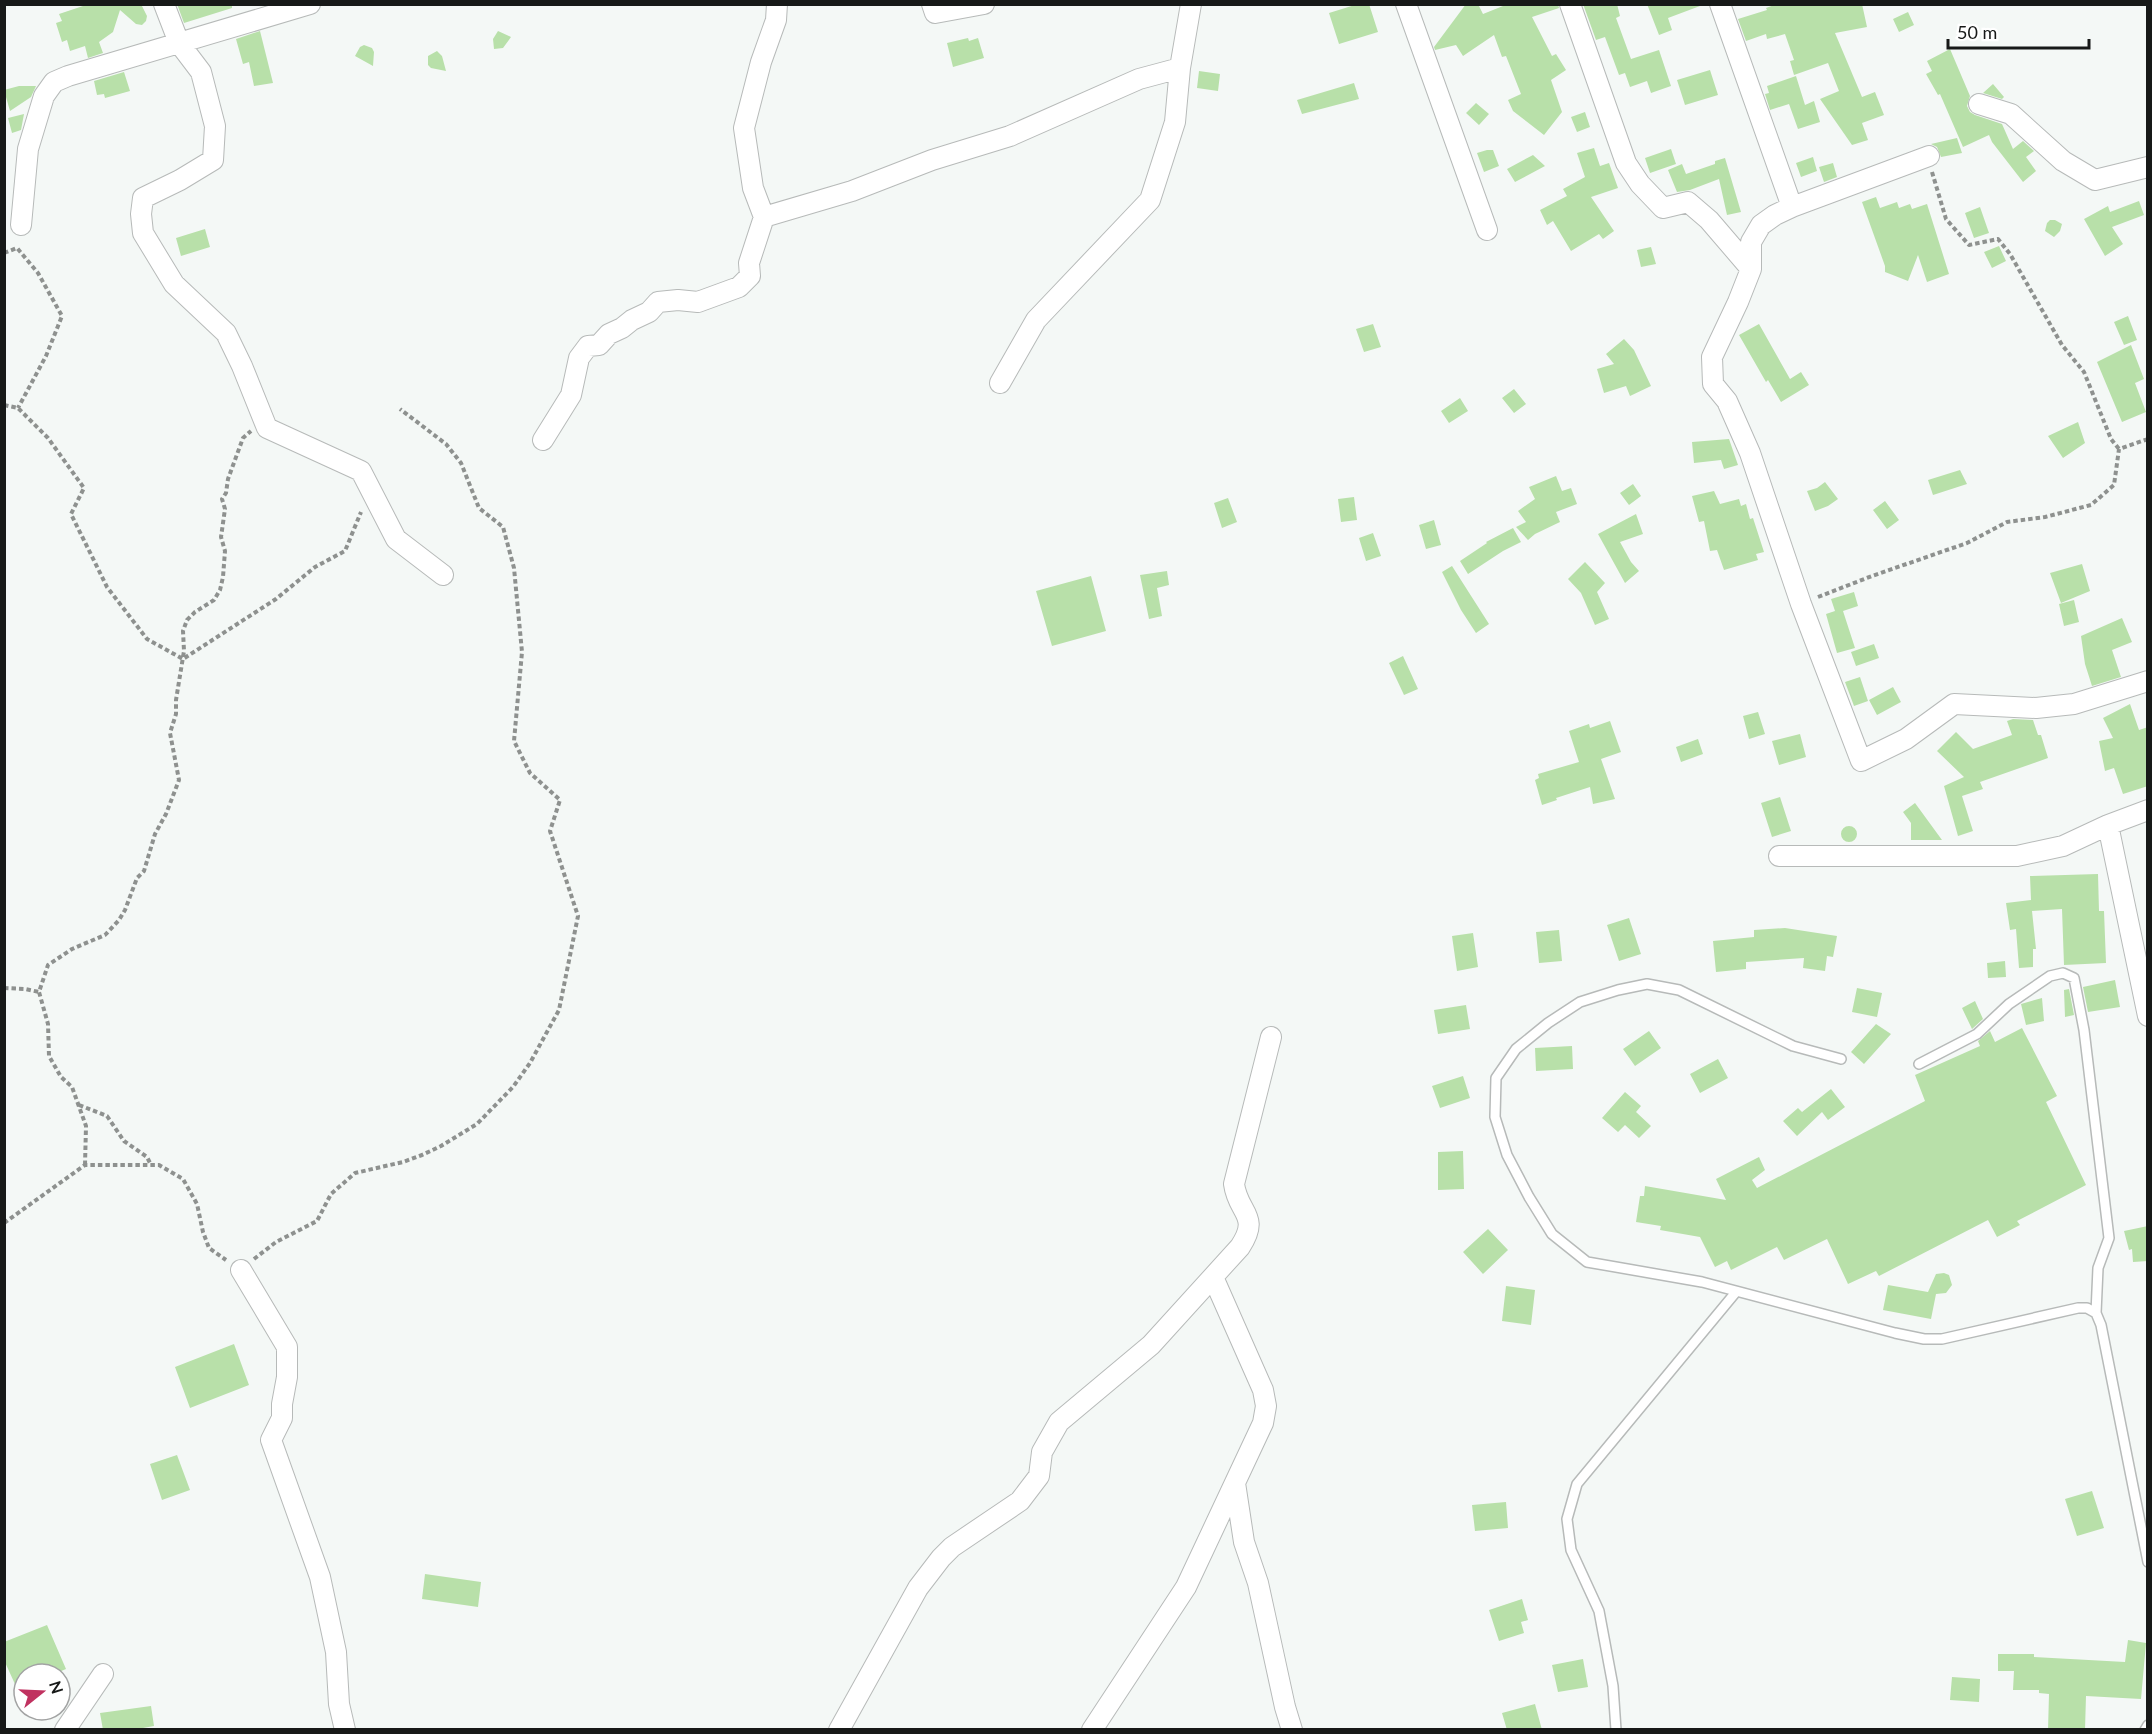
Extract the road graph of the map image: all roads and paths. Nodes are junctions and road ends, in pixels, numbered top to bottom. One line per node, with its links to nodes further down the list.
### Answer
1 (164, 4): 10 (street)
2 (310, 4): 10 (street)
3 (777, 4): 16 (street)
4 (932, 4): 5 (street)
5 (984, 4)
6 (1191, 4): 11 (street)
7 (1406, 4): 18 (street)
8 (1570, 4): 20 (street)
9 (1720, 4): 15 (street)
10 (179, 43): 17 (street); 30 (street)
11 (1180, 68): 16 (street); 21 (street)
12 (1979, 104): 14 (street)
13 (1929, 156): 15 (street); 28 (path)
14 (2148, 167)
15 (1792, 207): 20 (street)
16 (764, 217): 27 (street)
17 (21, 225)
18 (1487, 230)
19 (4, 253): 23 (path)
20 (1751, 268): 31 (street)
21 (1000, 383)
22 (4, 405): 23 (path)
23 (18, 408): 32 (path)
24 (400, 409): 47 (path)
25 (256, 428): 32 (path)
26 (2148, 439): 28 (path)
27 (543, 440)
28 (2119, 449): 31 (path)
29 (362, 510): 32 (path)
30 (443, 575)
31 (1801, 604): 33 (street)
32 (183, 659): 38 (path)
33 (2148, 681)
34 (2148, 810): 35 (street)
35 (2108, 825): 36 (street); 39 (street)
36 (1779, 856)
37 (4, 988): 38 (path)
38 (39, 992): 43 (path)
39 (2148, 1016)
40 (1271, 1037): 48 (street)
41 (1841, 1059): 49 (lane)
42 (1919, 1064): 50 (lane)
43 (79, 1104): 44 (path); 45 (path)
44 (151, 1164): 45 (path); 47 (path)
45 (85, 1165): 46 (path)
46 (4, 1223)
47 (241, 1270): 56 (street)
48 (1213, 1277): 51 (street); 57 (street)
49 (1736, 1292): 50 (lane); 60 (lane)
50 (2096, 1312): 52 (lane)
51 (1235, 1483): 58 (street); 59 (street)
52 (2148, 1562)
53 (104, 1674): 55 (street)
54 (2148, 1725): 61 (lane)
55 (65, 1730)
56 (345, 1730)
57 (839, 1730)
58 (1092, 1730)
59 (1292, 1730)
60 (1616, 1730)
61 (2145, 1730)

